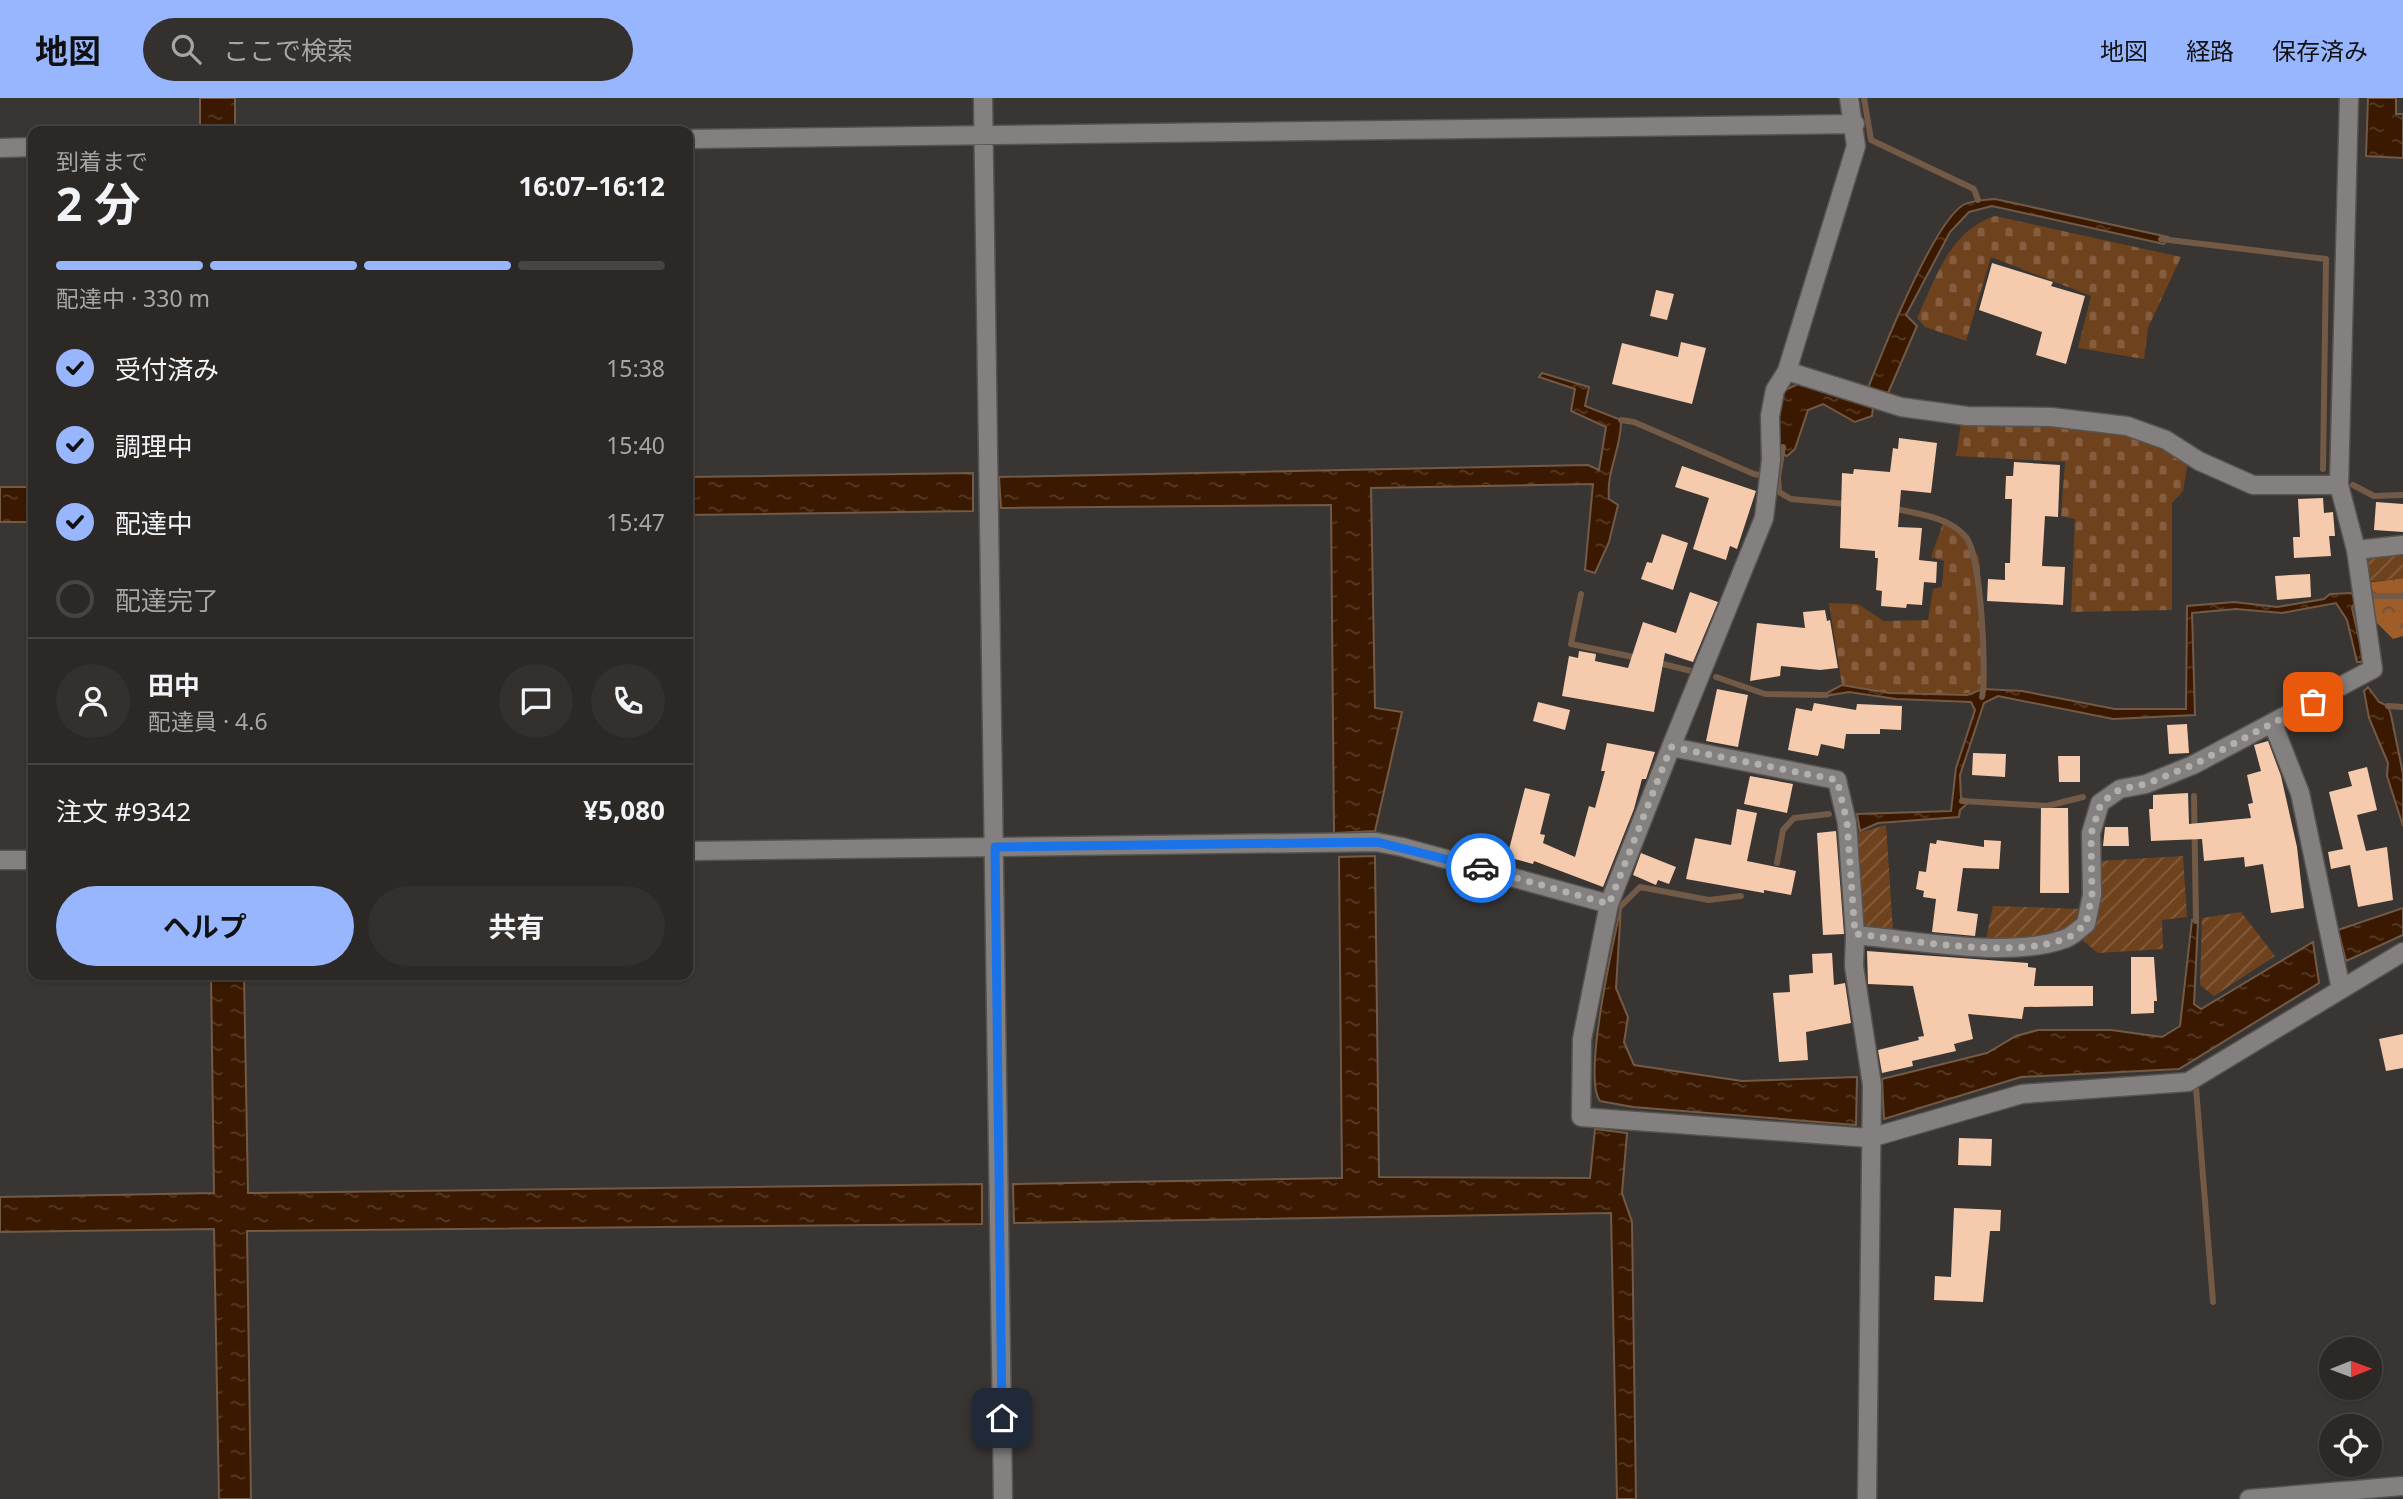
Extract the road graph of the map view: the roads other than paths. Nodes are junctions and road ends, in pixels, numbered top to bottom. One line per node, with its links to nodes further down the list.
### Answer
1 (983, 98): 5 (street)
2 (1849, 98): 4 (street)
3 (2349, 98): 10 (street)
4 (1855, 124): 5 (street); 9 (street)
5 (983, 135): 6 (street); 15 (street)
6 (693, 139)
7 (28, 147): 8 (street)
8 (0, 148)
9 (1787, 371): 10 (street); 14 (street)
10 (2339, 485): 12 (street)
11 (2403, 545): 12 (street)
12 (2356, 550): 13 (street)
13 (2273, 724): 20 (street); 22 (street)
14 (1671, 747): 19 (street); 20 (street)
15 (995, 847): 16 (street); 19 (street); 25 (street)
16 (693, 851)
17 (0, 860): 18 (street)
18 (28, 860)
19 (1609, 904): 23 (street)
20 (1855, 934): 23 (street)
21 (2403, 952): 22 (street)
22 (2341, 989): 23 (street)
23 (1870, 1138): 26 (street)
24 (2403, 1486): 27 (street)
25 (1003, 1499)
26 (1867, 1499)
27 (2249, 1499)

